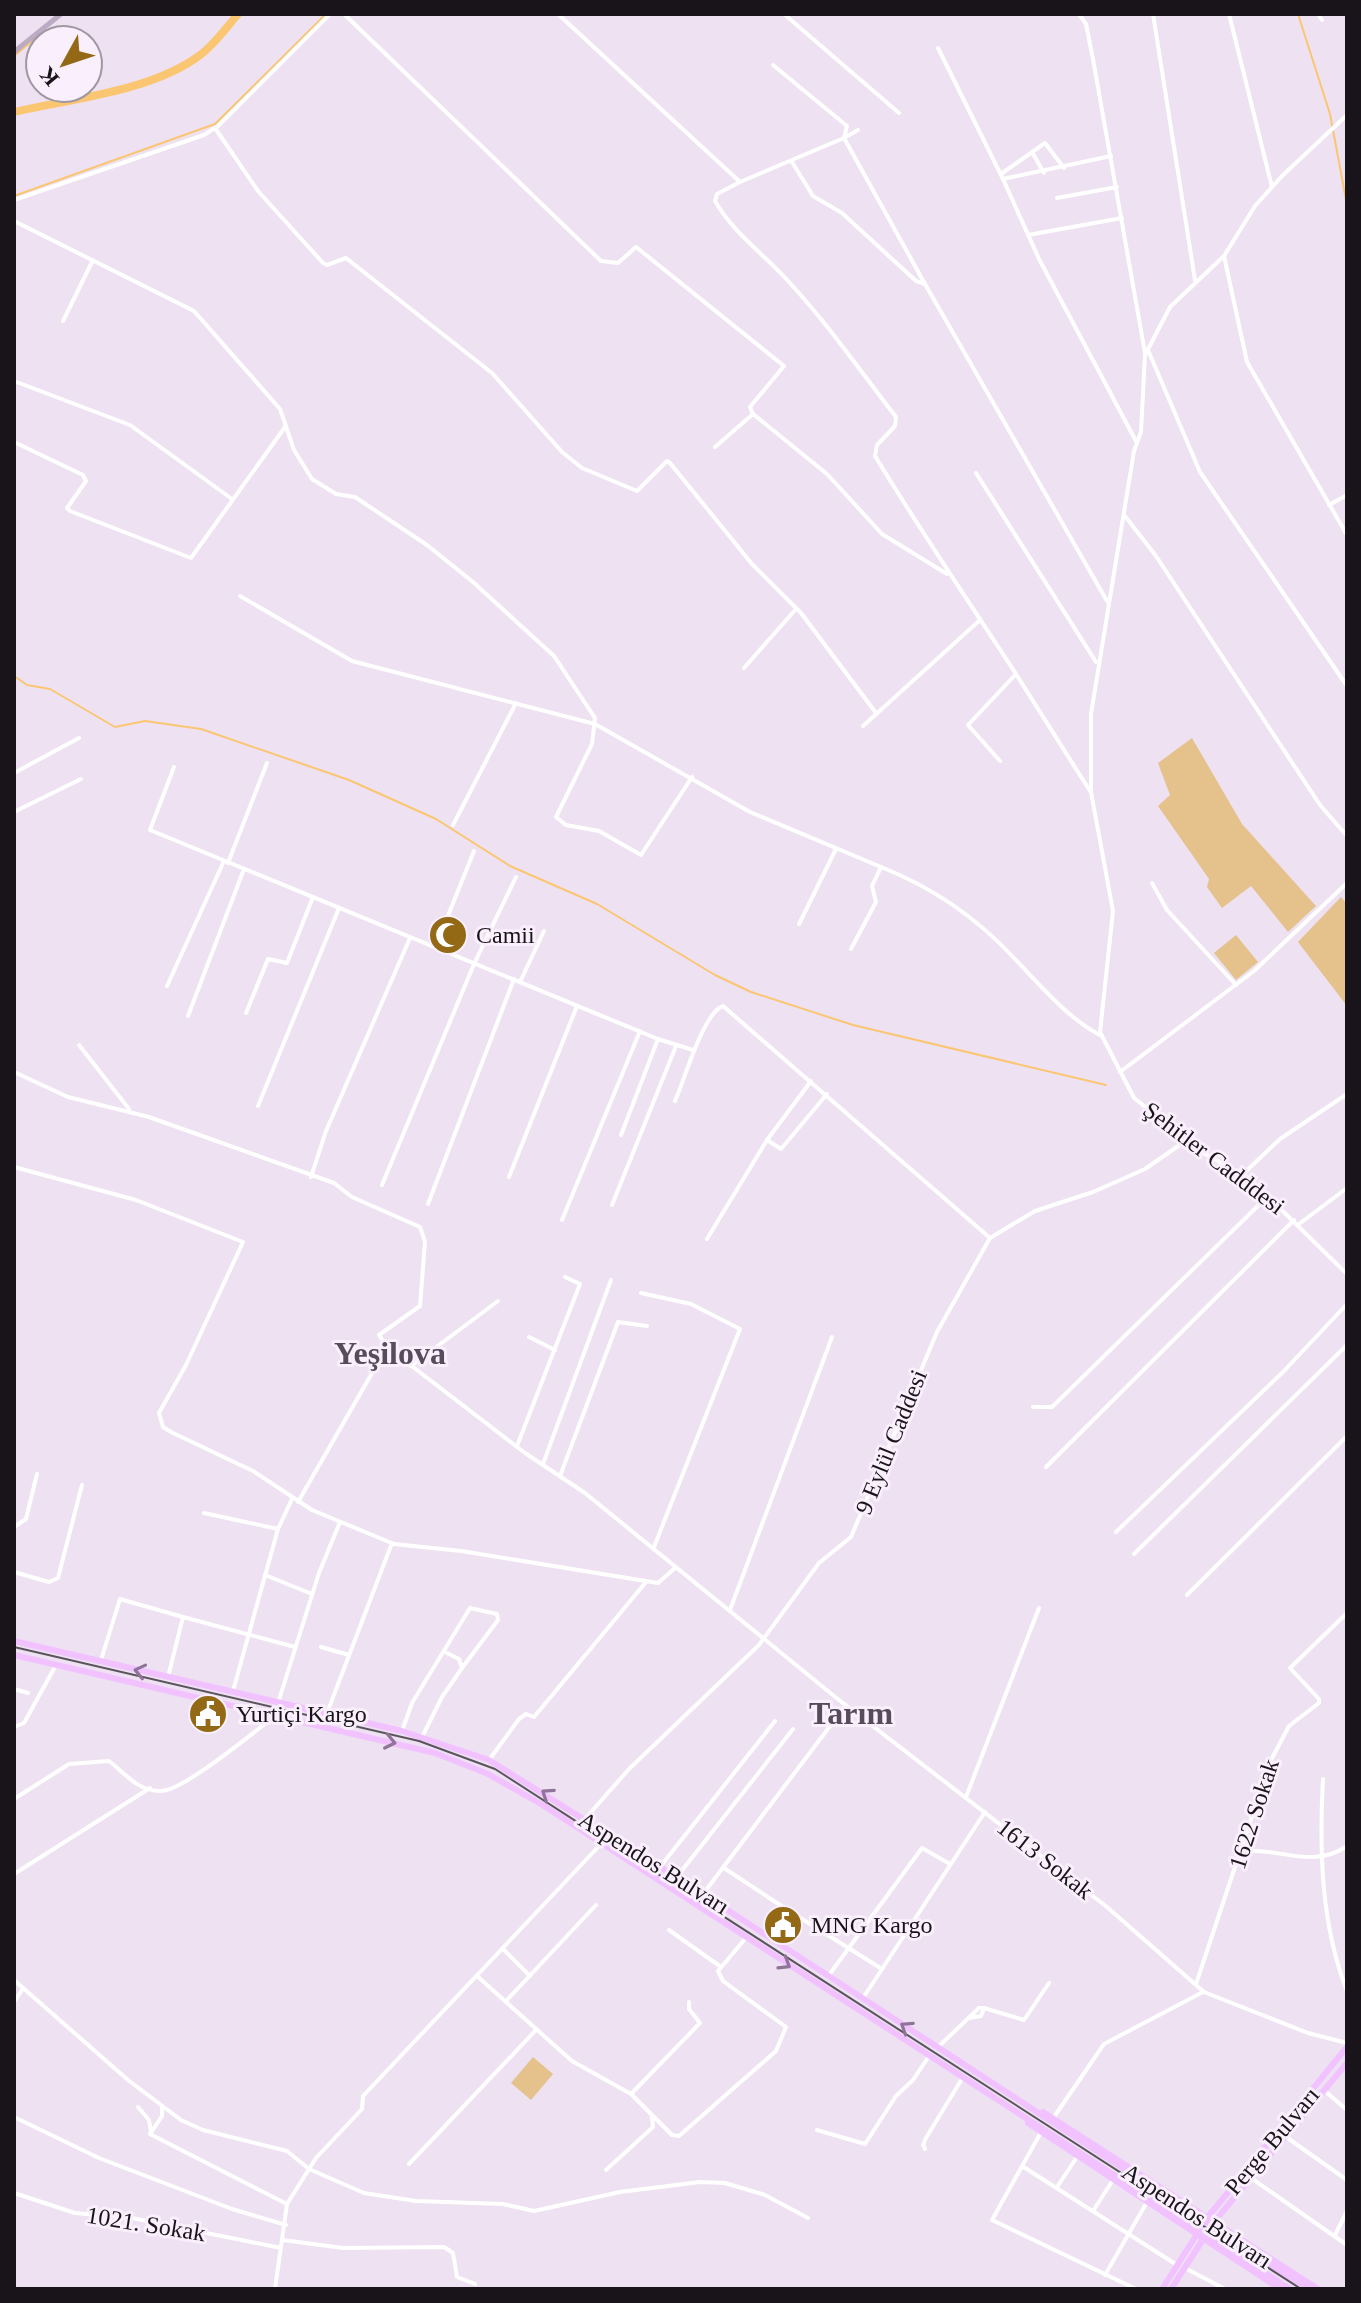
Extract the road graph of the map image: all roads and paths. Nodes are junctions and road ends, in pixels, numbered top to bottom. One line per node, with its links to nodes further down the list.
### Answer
1 (61, 14): 12 (street)
2 (330, 14): 16 (street)
3 (344, 14): 40 (street)
4 (558, 14): 25 (street)
5 (784, 14): 14 (street)
6 (1079, 14): 20 (street)
7 (1153, 14): 35 (street)
8 (1229, 14): 27 (street)
9 (1318, 14): 10 (street)
10 (1322, 20)
11 (938, 48): 24 (street)
12 (14, 52)
13 (773, 65): 18 (street)
14 (899, 113)
15 (1347, 115): 27 (street)
16 (215, 128): 29 (street); 54 (street)
17 (858, 130): 18 (street)
18 (844, 138): 21 (street); 36 (street)
19 (1032, 152): 22 (street); 23 (street); 24 (street)
20 (1111, 156): 22 (street); 26 (street)
21 (792, 162): 25 (street); 36 (street)
22 (1064, 168): 23 (street)
23 (1044, 173): 24 (street)
24 (1002, 177): 32 (street)
25 (740, 182): 51 (street)
26 (1117, 187): 28 (street); 30 (street)
27 (1272, 187): 33 (street)
28 (1057, 198)
29 (14, 200)
30 (1122, 218): 32 (street); 38 (street)
31 (14, 221): 34 (street)
32 (1028, 235): 43 (street)
33 (1224, 256): 35 (street); 48 (street)
34 (92, 262): 37 (street); 41 (street)
35 (1196, 282): 38 (street)
36 (925, 284): 53 (street)
37 (63, 321)
38 (1147, 353): 43 (street); 59 (street)
39 (14, 381): 47 (street)
40 (753, 414): 44 (street); 51 (street)
41 (285, 427): 47 (street); 62 (street)
42 (14, 442): 47 (street)
43 (1137, 443): 49 (street)
44 (715, 447)
45 (976, 473): 56 (street)
46 (1347, 495): 48 (street)
47 (232, 499)
48 (1329, 505): 50 (street)
49 (1125, 516): 53 (street); 74 (street)
50 (1347, 535)
51 (950, 576): 55 (street)
52 (240, 596): 60 (street)
53 (1109, 603): 56 (street)
54 (796, 609): 57 (street); 61 (street)
55 (980, 620): 58 (street); 61 (street)
56 (1097, 664): 71 (street)
57 (744, 668)
58 (1016, 674): 65 (street); 71 (street)
59 (1347, 686)
60 (516, 703): 62 (street); 73 (street)
61 (876, 713): 63 (street)
62 (595, 724): 69 (street); 69 (street)
63 (863, 726)
64 (79, 738): 68 (street)
65 (1000, 761)
66 (267, 763): 77 (street)
67 (174, 767): 77 (street)
68 (14, 773)
69 (692, 777): 75 (street)
70 (81, 779): 72 (street)
71 (1091, 792): 98 (street)
72 (14, 812)
73 (453, 825)
74 (1347, 836)
75 (836, 849): 78 (street); 85 (street)
76 (474, 851): 88 (street)
77 (226, 862): 79 (street); 93 (street)
78 (881, 867): 89 (street); 98 (street)
79 (244, 869): 83 (street); 96 (street)
80 (516, 877): 90 (street)
81 (1152, 883): 92 (street)
82 (1347, 883): 92 (street)
83 (313, 897): 84 (street); 95 (street)
84 (339, 908): 87 (street); 109 (street)
85 (799, 924)
86 (544, 931): 91 (street)
87 (410, 938): 88 (street); 116 (street)
88 (435, 948): 90 (street)
89 (851, 949)
90 (474, 964): 91 (street); 118 (street)
91 (517, 981): 94 (street); 121 (street)
92 (1236, 985): 104 (street)
93 (167, 986)
94 (577, 1006): 97 (street); 117 (street)
95 (246, 1013)
96 (188, 1016)
97 (640, 1031): 99 (street); 123 (street)
98 (1102, 1036): 104 (street, Şehitler Cadddesi)
99 (658, 1039): 101 (street); 111 (street)
100 (79, 1045): 110 (street)
101 (676, 1046): 102 (street); 122 (street)
102 (693, 1050): 105 (street); 108 (street)
103 (14, 1072): 110 (street)
104 (1120, 1072): 113 (street, Şehitler Cadddesi)
105 (811, 1081): 106 (street); 112 (street)
106 (827, 1094): 112 (street); 125 (street)
107 (1347, 1094): 115 (street)
108 (675, 1101)
109 (258, 1106)
110 (131, 1111): 116 (street)
111 (621, 1135)
112 (767, 1140): 126 (street)
113 (1184, 1142): 115 (street, Şehitler Cadddesi); 125 (street, 9 Eylül Caddesi)
114 (14, 1167): 148 (street)
115 (1241, 1176): 120 (street, Şehitler Cadddesi)
116 (311, 1177): 137 (street)
117 (509, 1177)
118 (382, 1185)
119 (1347, 1188): 124 (street)
120 (1268, 1196): 124 (street, Şehitler Cadddesi); 140 (street)
121 (428, 1204)
122 (612, 1205)
123 (562, 1220)
124 (1296, 1222): 127 (street, Şehitler Cadddesi); 144 (street)
125 (990, 1238): 168 (street, 9 Eylül Caddesi)
126 (707, 1239)
127 (1347, 1274)
128 (565, 1277): 138 (street)
129 (611, 1280): 143 (street)
130 (641, 1293): 155 (street)
131 (498, 1301): 139 (street)
132 (1347, 1304): 153 (street)
133 (647, 1326): 146 (street)
134 (529, 1337): 138 (street)
135 (832, 1337): 164 (street)
136 (1347, 1345): 156 (street)
137 (387, 1347): 139 (street, 1613 Sokak); 148 (street)
138 (555, 1350): 142 (street)
139 (411, 1366): 142 (street, 1613 Sokak)
140 (1033, 1407)
141 (1347, 1436): 162 (street)
142 (517, 1446): 143 (street, 1613 Sokak)
143 (543, 1464): 146 (street, 1613 Sokak)
144 (1046, 1467)
145 (37, 1474): 151 (street)
146 (560, 1476): 155 (street, 1613 Sokak)
147 (82, 1485): 158 (street)
148 (295, 1500): 150 (street); 152 (street)
149 (204, 1513): 152 (street)
150 (340, 1522): 154 (street); 161 (street)
151 (14, 1527)
152 (278, 1529): 159 (street)
153 (1116, 1532)
154 (392, 1543): 160 (street); 174 (street)
155 (654, 1548): 157 (street, 1613 Sokak)
156 (1134, 1554)
157 (676, 1567): 160 (street); 164 (street, 1613 Sokak)
158 (14, 1572)
159 (265, 1575): 161 (street); 167 (street)
160 (646, 1582): 191 (street)
161 (312, 1594): 170 (street)
162 (1187, 1595)
163 (1039, 1608): 194 (street)
164 (730, 1610): 168 (street, 1613 Sokak)
165 (1347, 1613): 200 (street, 1622 Sokak)
166 (183, 1617): 167 (street); 175 (street); 178 (street)
167 (247, 1636): 170 (street); 180 (street)
168 (763, 1640): 183 (street, 1613 Sokak); 197 (street, 9 Eylül Caddesi)
169 (14, 1641): 175 (main road, Aspendos Bulvarı)
170 (295, 1647): 182 (street)
171 (321, 1647): 174 (street)
172 (445, 1652): 177 (street); 177 (street); 189 (street)
173 (14, 1655): 176 (main road, Aspendos Bulvarı)
174 (349, 1655): 184 (street)
175 (101, 1662): 178 (main road, Aspendos Bulvarı, one-way to 175)
176 (56, 1665): 185 (main road, Aspendos Bulvarı); 187 (street)
177 (462, 1668): 190 (street)
178 (168, 1677): 180 (main road, Aspendos Bulvarı)
179 (14, 1689): 181 (street)
180 (233, 1692): 182 (main road, Aspendos Bulvarı)
181 (28, 1693)
182 (278, 1703): 184 (main road, Aspendos Bulvarı)
183 (846, 1705): 194 (street, 1613 Sokak); 204 (street)
184 (327, 1714): 189 (main road, Aspendos Bulvarı)
185 (275, 1716): 193 (street); 198 (main road, Aspendos Bulvarı, one-way to 198)
186 (775, 1721): 203 (street)
187 (14, 1727)
188 (793, 1729): 206 (street)
189 (402, 1731): 190 (main road, Aspendos Bulvarı)
190 (422, 1737): 191 (main road, Aspendos Bulvarı)
191 (489, 1760): 197 (main road, Aspendos Bulvarı, one-way to 191)
192 (1323, 1779): 201 (street)
193 (150, 1788): 195 (street); 205 (street)
194 (966, 1797): 196 (street, 1613 Sokak)
195 (14, 1799)
196 (985, 1812): 202 (street); 222 (street, 1613 Sokak)
197 (584, 1820): 203 (main road, Aspendos Bulvarı)
198 (600, 1845): 212 (main road, Aspendos Bulvarı); 214 (street)
199 (1347, 1846): 201 (street)
200 (1242, 1851): 201 (street); 222 (street, 1622 Sokak)
201 (1321, 1857): 224 (street)
202 (950, 1864): 213 (street); 216 (street)
203 (659, 1868): 206 (main road, Aspendos Bulvarı)
204 (724, 1868): 207 (street); 209 (street)
205 (14, 1874)
206 (676, 1878): 207 (main road, Aspendos Bulvarı)
207 (703, 1894): 211 (main road, Aspendos Bulvarı)
208 (596, 1905): 218 (street)
209 (783, 1907): 211 (street); 213 (street)
210 (669, 1930): 215 (street)
211 (765, 1934): 219 (main road, Aspendos Bulvarı)
212 (745, 1939): 215 (street); 233 (main road, Aspendos Bulvarı, one-way to 233)
213 (849, 1947): 216 (street); 219 (street)
214 (503, 1949): 217 (street); 218 (street)
215 (721, 1967): 243 (street)
216 (882, 1969): 226 (street)
217 (477, 1976): 227 (street); 254 (street)
218 (530, 1976): 227 (street)
219 (827, 1977): 226 (main road, Aspendos Bulvarı)
220 (14, 1980): 223 (street)
221 (1049, 1983): 232 (street)
222 (1196, 1984): 225 (street, 1613 Sokak)
223 (22, 1990): 228 (street); 239 (street)
224 (1347, 1991)
225 (1204, 1992): 231 (street, 1613 Sokak); 245 (street)
226 (862, 2000): 232 (main road, Aspendos Bulvarı, one-way to 226)
227 (506, 2001): 230 (street)
228 (14, 2002)
229 (689, 2002): 237 (street)
230 (536, 2030): 237 (street); 252 (street)
231 (1346, 2044): 267 (main road, Perge Bulvarı)
232 (937, 2048): 238 (main road, Aspendos Bulvarı)
233 (929, 2056): 235 (main road, Aspendos Bulvarı); 246 (street)
234 (1347, 2063): 236 (main road, Perge Bulvarı)
235 (963, 2077): 241 (main road, Aspendos Bulvarı); 250 (street)
236 (1325, 2091): 242 (street); 249 (main road, Perge Bulvarı)
237 (631, 2094): 243 (street)
238 (1018, 2100): 245 (main road); 288 (main road, Aspendos Bulvarı)
239 (162, 2105): 247 (street); 254 (street)
240 (138, 2107): 247 (street)
241 (1014, 2110): 248 (main road); 281 (main road, Aspendos Bulvarı)
242 (1347, 2110)
243 (652, 2115): 255 (street)
244 (14, 2117): 268 (street)
245 (1054, 2117): 263 (main road)
246 (817, 2130)
247 (150, 2134): 262 (street)
248 (1040, 2134): 251 (main road); 253 (street)
249 (1286, 2137): 256 (main road, Perge Bulvarı); 258 (street)
250 (925, 2149)
251 (1077, 2157): 257 (main road); 259 (street)
252 (409, 2164)
253 (1022, 2166): 259 (street); 279 (street)
254 (309, 2169): 262 (street); 266 (street)
255 (606, 2170)
256 (1251, 2178): 267 (main road, Perge Bulvarı); 272 (street)
257 (1113, 2180): 261 (main road); 264 (street)
258 (1347, 2180)
259 (1057, 2187): 264 (street)
260 (14, 2193): 277 (street, 1021. Sokak)
261 (1147, 2202): 269 (main road); 271 (street)
262 (287, 2204): 268 (street)
263 (1197, 2210): 267 (main road); 269 (main road)
264 (1093, 2211): 271 (street)
265 (1347, 2211): 272 (street)
266 (808, 2218)
267 (1211, 2219): 270 (main road); 273 (main road, Perge Bulvarı)
268 (286, 2225): 274 (street)
269 (1187, 2228): 273 (main road)
270 (1226, 2229): 275 (main road); 289 (main road)
271 (1127, 2233): 278 (street); 279 (street)
272 (1335, 2235): 276 (street)
273 (1200, 2236): 275 (main road); 278 (main road, Perge Bulvarı)
274 (283, 2240): 277 (street); 280 (street)
275 (1214, 2245): 281 (main road)
276 (1347, 2245)
277 (281, 2248): 282 (street)
278 (1181, 2267): 284 (main road); 285 (main road); 286 (street)
279 (1105, 2275): 283 (street)
280 (475, 2284)
281 (1280, 2286): 287 (main road, Aspendos Bulvarı)
282 (275, 2289)
283 (1136, 2289)
284 (1162, 2289)
285 (1171, 2289)
286 (1225, 2289)
287 (1290, 2289)
288 (1308, 2289)
289 (1318, 2289)

